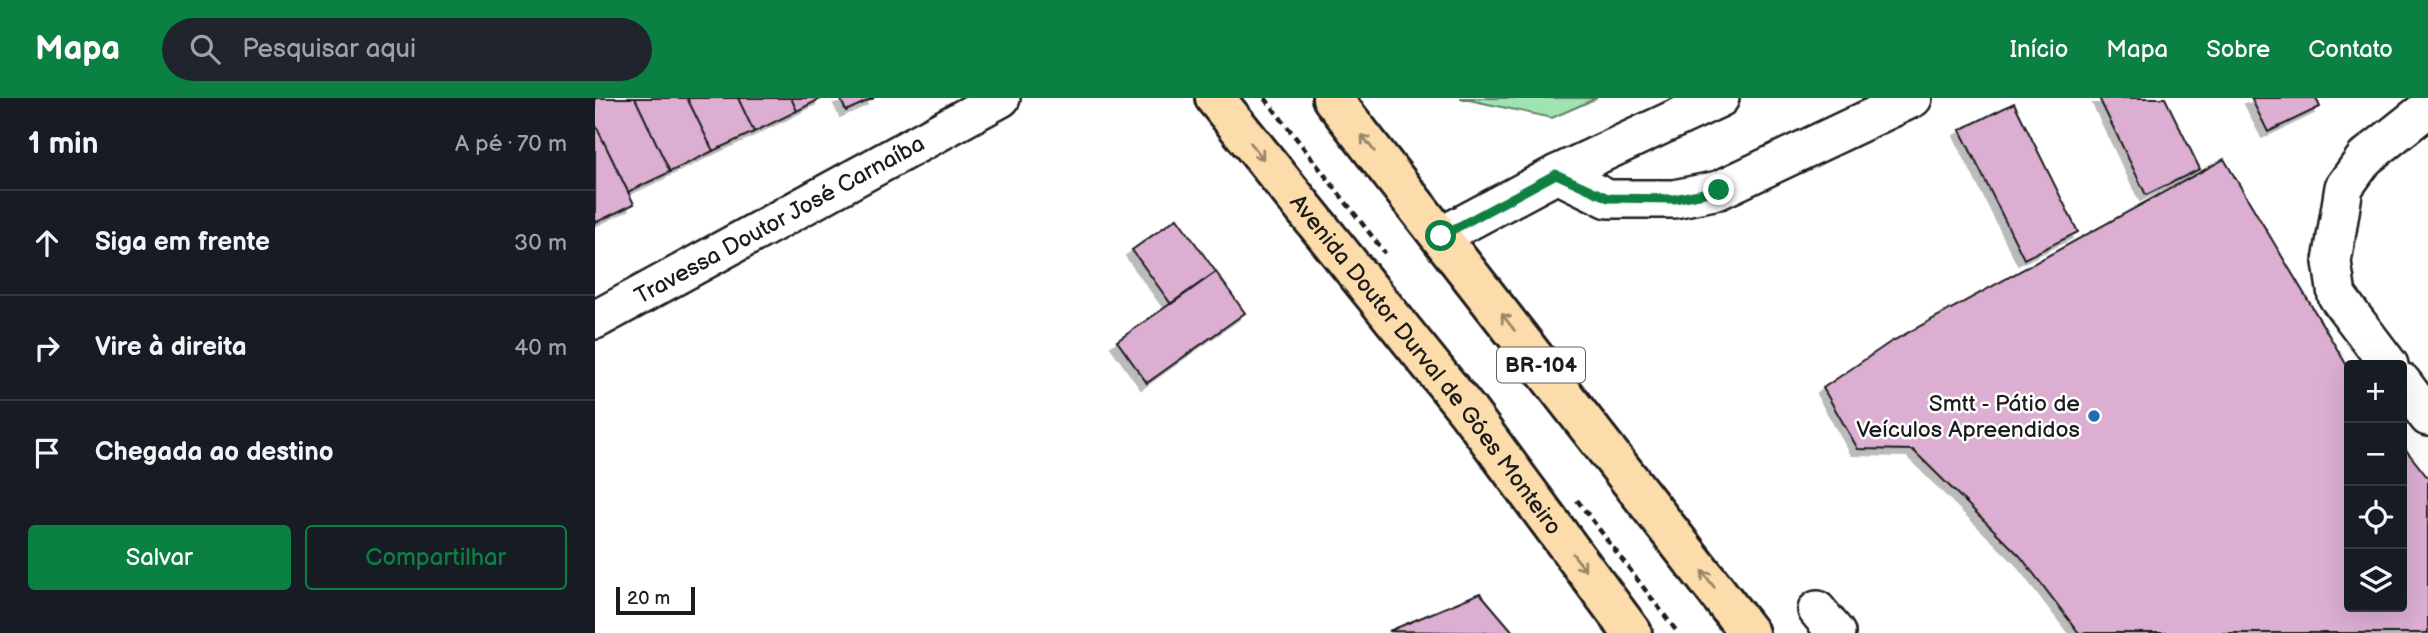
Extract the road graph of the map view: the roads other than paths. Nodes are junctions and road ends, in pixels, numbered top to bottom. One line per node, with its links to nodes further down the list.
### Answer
1 (1001, 98): 9 (street, Travessa Doutor José Carnaíba)
2 (1215, 98): 13 (highway, Avenida Doutor Durval de Góes Monteiro, one-way to 13)
3 (1332, 98): 8 (highway, BR-104, one-way to 3)
4 (1720, 98): 7 (street)
5 (1913, 98): 7 (street)
6 (2428, 108): 10 (street)
7 (1556, 174): 8 (street)
8 (1441, 236): 14 (highway, BR-104, one-way to 8)
9 (595, 320)
10 (2385, 360)
11 (2407, 389): 12 (street)
12 (2428, 417)
13 (1632, 633)
14 (1749, 633)

